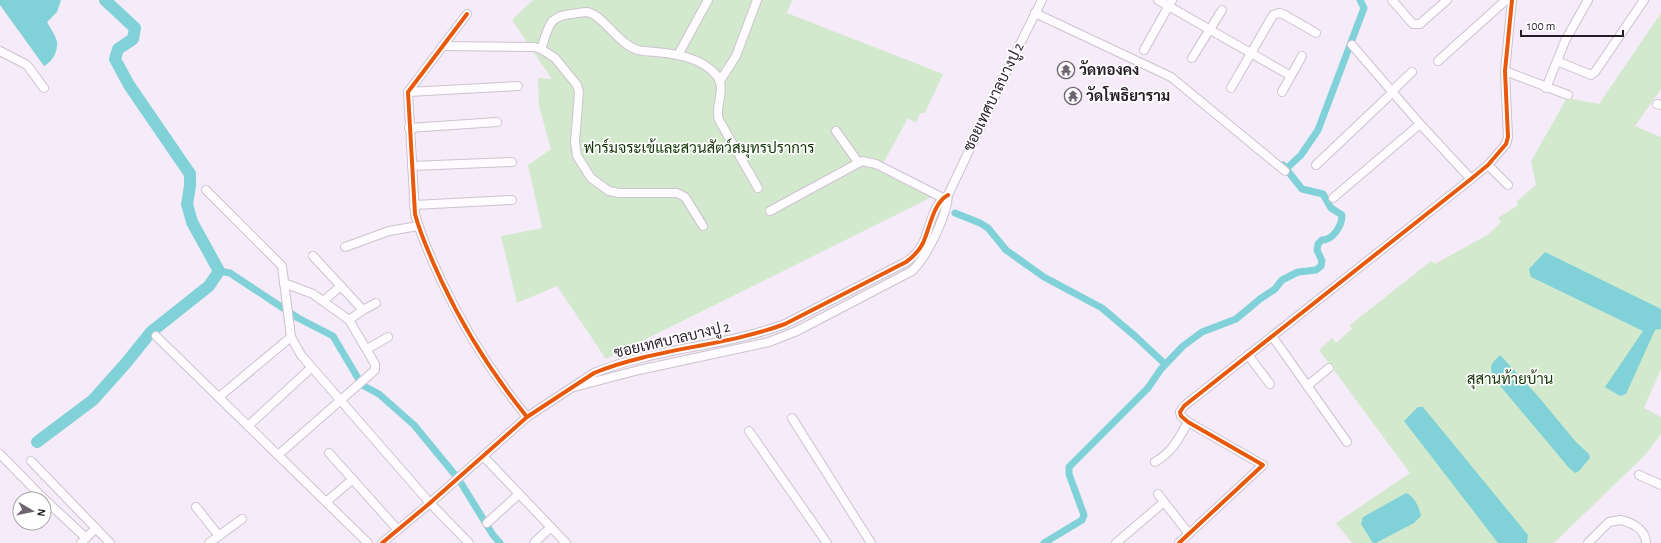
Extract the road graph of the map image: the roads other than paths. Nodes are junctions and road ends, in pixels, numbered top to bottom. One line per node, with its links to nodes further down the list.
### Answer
1 (708, 0): 22 (street)
2 (757, 0): 31 (street)
3 (1042, 0): 13 (street, ซอยเทศบาลบางปู 2)
4 (1158, 0): 11 (street)
5 (1392, 0): 6 (street)
6 (1447, 0)
7 (1506, 0): 26 (street)
8 (1512, 0): 28 (street)
9 (1588, 0): 27 (street)
10 (1640, 2): 27 (street)
11 (1171, 3): 15 (street); 20 (street)
12 (1222, 10): 15 (street)
13 (1035, 13): 49 (street); 54 (street, ซอยเทศบาลบางปู 2)
14 (467, 14): 18 (street)
15 (1210, 29): 23 (street); 25 (street)
16 (1316, 33): 23 (street)
17 (1352, 45): 38 (street)
18 (442, 46): 19 (street); 36 (street)
19 (542, 49): 22 (street); 60 (street)
20 (1144, 50)
21 (0, 51): 33 (street)
22 (678, 54): 31 (street)
23 (1251, 54): 30 (street); 34 (street)
24 (1302, 56): 30 (street)
25 (1192, 58)
26 (1438, 61)
27 (1557, 61): 35 (street)
28 (1505, 71): 35 (street); 47 (street)
29 (1412, 72): 38 (street)
30 (1291, 76): 37 (street)
31 (720, 81): 52 (street)
32 (518, 86): 36 (street)
33 (44, 88)
34 (1231, 88)
35 (1546, 88): 39 (street)
36 (408, 92): 42 (street)
37 (1282, 92)
38 (1392, 92): 41 (street); 46 (street)
39 (1568, 95)
40 (497, 122): 42 (street)
41 (1420, 124): 50 (street); 55 (street)
42 (409, 128): 48 (street)
43 (836, 131): 45 (street)
44 (512, 162): 48 (street)
45 (858, 162): 54 (street); 58 (street)
46 (1316, 165)
47 (1488, 165): 50 (street); 51 (street)
48 (412, 166): 57 (street)
49 (1285, 171)
50 (1471, 179): 71 (street)
51 (1508, 185)
52 (758, 188)
53 (206, 190): 63 (street)
54 (945, 196): 79 (street, ซอยเทศบาลบางปู 2); 79 (street, ซอยเทศบาลบางปู 2)
55 (1333, 198)
56 (512, 200): 57 (street)
57 (414, 205): 59 (street)
58 (770, 211)
59 (418, 226): 61 (street); 82 (street)
60 (703, 226)
61 (345, 247)
62 (313, 256): 64 (street)
63 (284, 283): 65 (street); 70 (street)
64 (341, 286): 65 (street); 67 (street)
65 (323, 301): 68 (street)
66 (376, 302): 67 (street)
67 (363, 310): 68 (street)
68 (349, 320): 73 (street)
69 (156, 336): 80 (street)
70 (291, 336): 75 (street); 80 (street)
71 (1272, 336): 74 (street); 78 (street)
72 (388, 337): 73 (street)
73 (366, 349): 81 (street)
74 (1248, 355): 77 (street); 84 (street)
75 (311, 368): 81 (street); 85 (street)
76 (1329, 368): 78 (street)
77 (1270, 384)
78 (1307, 386): 87 (street)
79 (570, 388): 82 (street, ซอยเทศบาลบางปู 2)
80 (218, 397): 85 (street)
81 (340, 399): 90 (street); 101 (street)
82 (527, 417): 91 (street, ซอยเทศบาลบางปู 2)
83 (792, 418): 119 (street)
84 (1188, 422): 93 (street); 108 (street)
85 (248, 426): 90 (street)
86 (749, 431): 118 (street)
87 (1347, 442)
88 (329, 453): 95 (street)
89 (0, 454): 110 (street)
90 (278, 455): 99 (street)
91 (483, 456): 97 (street); 101 (street, ซอยเทศบาลบางปู 2)
92 (30, 461): 106 (street)
93 (1155, 462)
94 (1639, 475): 96 (street)
95 (353, 479): 99 (street); 107 (street)
96 (1661, 485)
97 (519, 494): 104 (street); 105 (street)
98 (1158, 494): 100 (street)
99 (326, 502): 113 (street)
100 (1164, 502): 108 (street); 120 (street)
101 (430, 503): 107 (street, ซอยเทศบาลบางปู 2); 115 (street)
102 (196, 507): 109 (street)
103 (242, 519): 109 (street)
104 (487, 523)
105 (551, 527): 116 (street); 117 (street)
106 (96, 528): 110 (street); 111 (street)
107 (398, 530): 114 (street, ซอยเทศบาลบางปู 2)
108 (1189, 534): 121 (street)
109 (218, 539): 112 (street)
110 (83, 541)
111 (110, 543)
112 (209, 543)
113 (368, 543)
114 (382, 543)
115 (469, 543)
116 (534, 543)
117 (566, 543)
118 (827, 543)
119 (871, 543)
120 (1116, 543)
121 (1179, 543)
122 (1588, 543): 123 (street)
123 (1646, 543)

